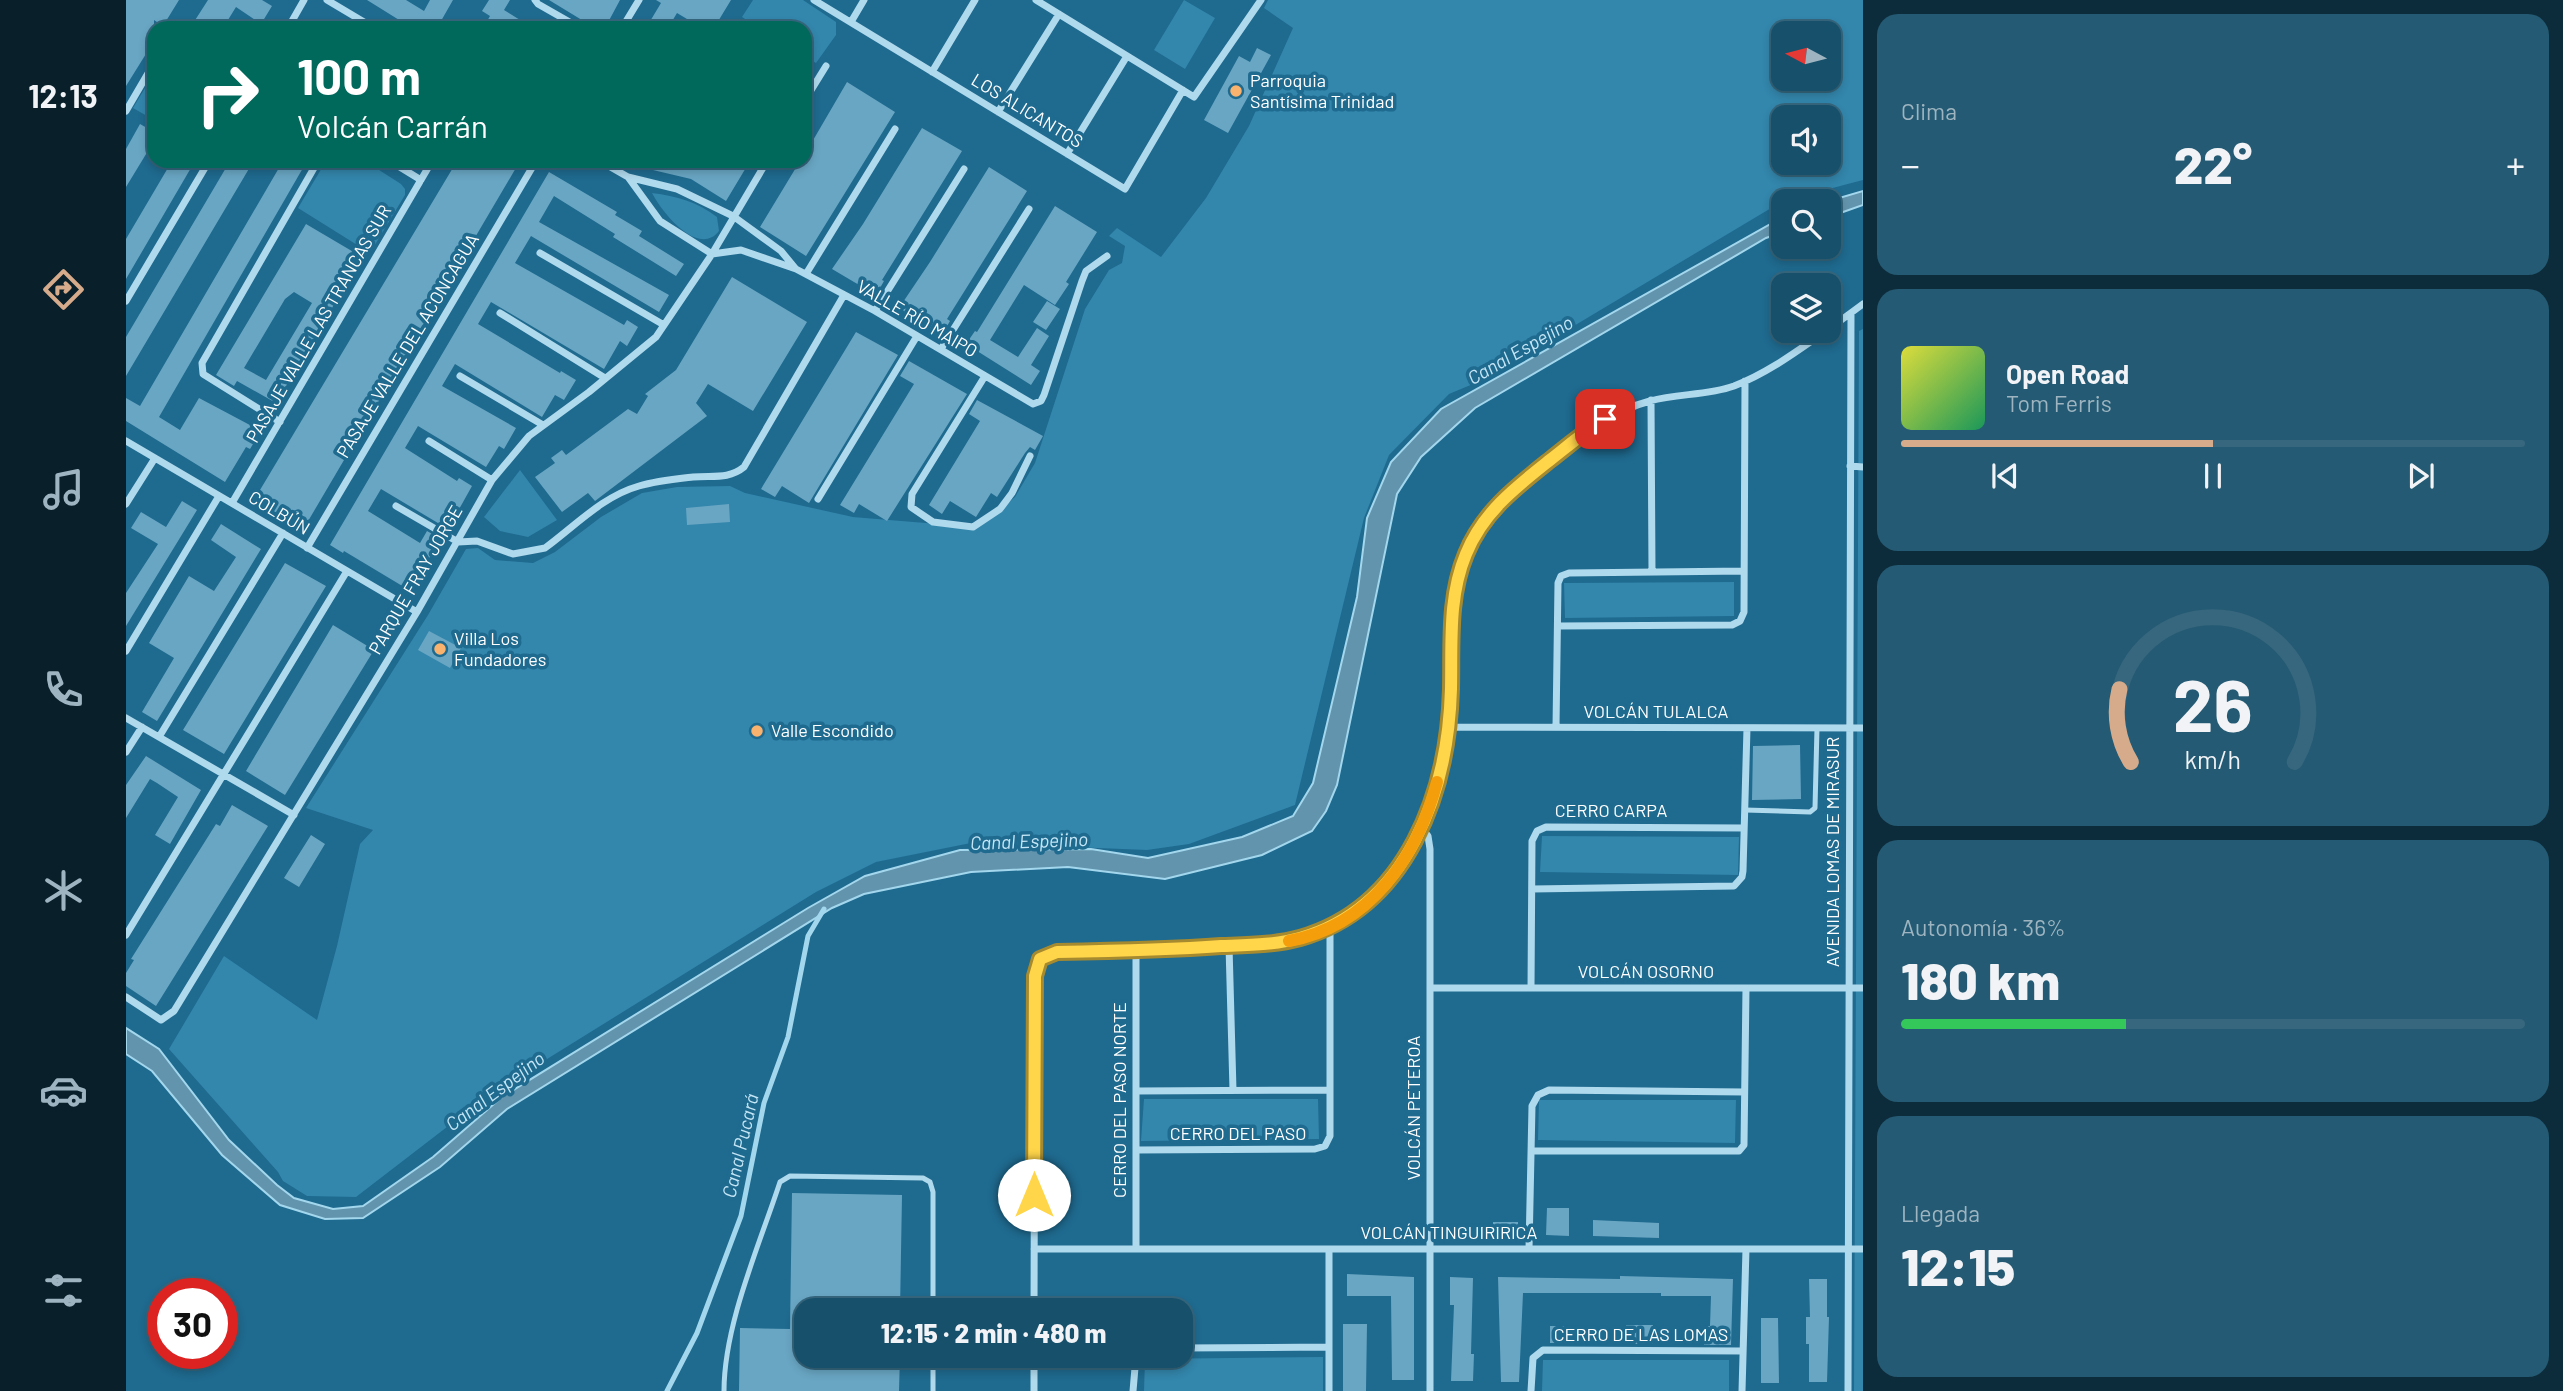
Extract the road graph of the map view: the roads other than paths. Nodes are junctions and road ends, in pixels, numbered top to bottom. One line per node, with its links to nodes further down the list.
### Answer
1 (304, 0): 11 (street)
2 (327, 0): 12 (street)
3 (535, 0): 13 (street)
4 (639, 0): 14 (street)
5 (814, 0): 15 (street, LOS ALICANTOS)
6 (864, 0): 15 (street)
7 (975, 0): 18 (street)
8 (1036, 0): 10 (street)
9 (1261, 0): 21 (street)
10 (1059, 14): 16 (street); 23 (street)
11 (292, 21)
12 (362, 21)
13 (568, 21)
14 (626, 21)
15 (850, 22): 18 (street, LOS ALICANTOS)
16 (1127, 56): 21 (street); 25 (street)
17 (826, 66): 20 (street)
18 (932, 72): 23 (street, LOS ALICANTOS)
19 (147, 75): 22 (street)
20 (812, 89)
21 (1183, 90): 25 (street, LOS ALICANTOS)
22 (126, 111)
23 (998, 112): 25 (street, LOS ALICANTOS)
24 (895, 129): 42 (street)
25 (1067, 154)
26 (205, 168): 44 (street)
27 (314, 168): 59 (street)
28 (401, 168): 35 (street)
29 (428, 168): 35 (street, PASAJE VALLE LAS TRANCAS SUR)
30 (533, 168): 75 (street, PASAJE VALLE DEL ACONCAGUA)
31 (612, 168): 34 (street)
32 (763, 168): 37 (street, PARQUE FRAY JORGE)
33 (964, 169): 46 (street)
34 (628, 177): 37 (street, VALLE RÍO MAIPO); 39 (street)
35 (421, 180): 59 (street, PASAJE VALLE LAS TRANCAS SUR)
36 (1029, 209): 53 (street)
37 (733, 216): 39 (street, PARQUE FRAY JORGE); 41 (street, VALLE RÍO MAIPO)
38 (540, 253): 50 (street)
39 (712, 254): 41 (street, VALLE RÍO MAIPO); 50 (street, PARQUE FRAY JORGE)
40 (1107, 256): 55 (street, VALLE RÍO MAIPO)
41 (796, 269): 42 (street, VALLE RÍO MAIPO)
42 (806, 274): 43 (street, VALLE RÍO MAIPO)
43 (844, 295): 46 (street, VALLE RÍO MAIPO); 74 (street)
44 (126, 301)
45 (1863, 304): 48 (street)
46 (875, 311): 51 (street, VALLE RÍO MAIPO)
47 (500, 313): 56 (street)
48 (1851, 314): 49 (street); 65 (street, AVENIDA LOMAS DE MIRASUR)
49 (1841, 321)
50 (664, 325): 56 (street, PARQUE FRAY JORGE)
51 (917, 336): 53 (street, VALLE RÍO MAIPO); 69 (street)
52 (1809, 343): 57 (street)
53 (941, 349): 55 (street, VALLE RÍO MAIPO)
54 (460, 376): 60 (street)
55 (985, 376): 63 (street)
56 (605, 378): 60 (street, PARQUE FRAY JORGE)
57 (1745, 382): 58 (street); 77 (street)
58 (1651, 400): 78 (street); 84 (street)
59 (280, 422): 70 (street, PASAJE VALLE LAS TRANCAS SUR)
60 (543, 425): 67 (street, PARQUE FRAY JORGE)
61 (126, 441): 64 (street, COLBÚN)
62 (429, 442): 67 (street)
63 (1030, 456)
64 (155, 458): 68 (street, COLBÚN); 71 (street)
65 (1850, 466): 66 (street); 88 (street, AVENIDA LOMAS DE MIRASUR)
66 (1863, 467)
67 (492, 480): 74 (street, PARQUE FRAY JORGE)
68 (219, 496): 70 (street, COLBÚN); 81 (street)
69 (818, 499)
70 (232, 503): 73 (street, COLBÚN)
71 (126, 504)
72 (396, 506): 74 (street)
73 (283, 533): 75 (street, COLBÚN); 90 (street)
74 (458, 542): 79 (street, PARQUE FRAY JORGE)
75 (307, 548): 76 (street, COLBÚN)
76 (347, 571): 79 (street, COLBÚN); 92 (street)
77 (1744, 571): 78 (street); 80 (street)
78 (1652, 572): 80 (street)
79 (417, 612): 94 (street, PARQUE FRAY JORGE)
80 (1558, 626): 85 (street)
81 (126, 651)
82 (126, 718): 83 (street)
83 (142, 727): 90 (street); 91 (street)
84 (1449, 727): 85 (street, VOLCÁN TULALCA); 95 (street)
85 (1556, 727): 86 (street, VOLCÁN TULALCA)
86 (1747, 728): 87 (street, VOLCÁN TULALCA); 93 (street)
87 (1817, 728): 88 (street, VOLCÁN TULALCA); 93 (lane)
88 (1849, 728): 89 (street, VOLCÁN TULALCA); 105 (street, AVENIDA LOMAS DE MIRASUR)
89 (1863, 728)
90 (159, 737): 92 (street)
91 (126, 752)
92 (225, 775): 94 (street); 99 (street)
93 (1745, 810): 96 (street)
94 (295, 815): 107 (street, PARQUE FRAY JORGE)
95 (1422, 828): 98 (street); 102 (street, VOLCÁN PETEROA)
96 (1744, 828): 97 (street); 97 (street, CERRO CARPA)
97 (1532, 889): 103 (street, CERRO CARPA)
98 (1330, 927): 100 (street); 109 (street, CERRO DEL PASO)
99 (126, 935)
100 (1229, 946): 101 (street); 108 (street)
101 (1136, 950): 110 (street, CERRO DEL PASO NORTE); 114 (street)
102 (1430, 988): 103 (street, VOLCÁN OSORNO); 117 (street, VOLCÁN PETEROA)
103 (1531, 988): 104 (street, VOLCÁN OSORNO)
104 (1746, 988): 105 (street, VOLCÁN OSORNO); 111 (street)
105 (1848, 988): 106 (street, VOLCÁN OSORNO); 120 (street, AVENIDA LOMAS DE MIRASUR)
106 (1863, 988)
107 (126, 997)
108 (1233, 1090): 109 (street); 110 (street)
109 (1330, 1090): 112 (street, CERRO DEL PASO)
110 (1136, 1091): 112 (street, CERRO DEL PASO NORTE)
111 (1744, 1092): 113 (street); 113 (street)
112 (1136, 1150): 115 (street, CERRO DEL PASO NORTE)
113 (1532, 1151): 118 (street)
114 (1034, 1249): 115 (street, VOLCÁN TINGUIRIRICA); 123 (street)
115 (1136, 1249): 116 (street, VOLCÁN TINGUIRIRICA)
116 (1329, 1249): 117 (street, VOLCÁN TINGUIRIRICA); 124 (street)
117 (1430, 1249): 118 (street, VOLCÁN TINGUIRIRICA); 135 (street, VOLCÁN PETEROA)
118 (1529, 1249): 119 (street, VOLCÁN TINGUIRIRICA)
119 (1746, 1249): 120 (street, VOLCÁN TINGUIRIRICA); 126 (street, CERRO DE LAS LOMAS)
120 (1848, 1249): 121 (street, VOLCÁN TINGUIRIRICA); 138 (street, AVENIDA LOMAS DE MIRASUR)
121 (1863, 1249)
122 (933, 1298): 130 (lane)
123 (1034, 1298)
124 (1329, 1347): 125 (street); 134 (street)
125 (1193, 1348)
126 (1743, 1352): 136 (street, CERRO DE LAS LOMAS); 137 (street, CERRO DE LAS LOMAS)
127 (933, 1368): 131 (lane)
128 (1034, 1368): 132 (street)
129 (1135, 1368): 133 (street)
130 (724, 1391)
131 (933, 1391)
132 (1034, 1391)
133 (1133, 1391)
134 (1329, 1391)
135 (1430, 1391)
136 (1531, 1391)
137 (1742, 1391)
138 (1848, 1391)

